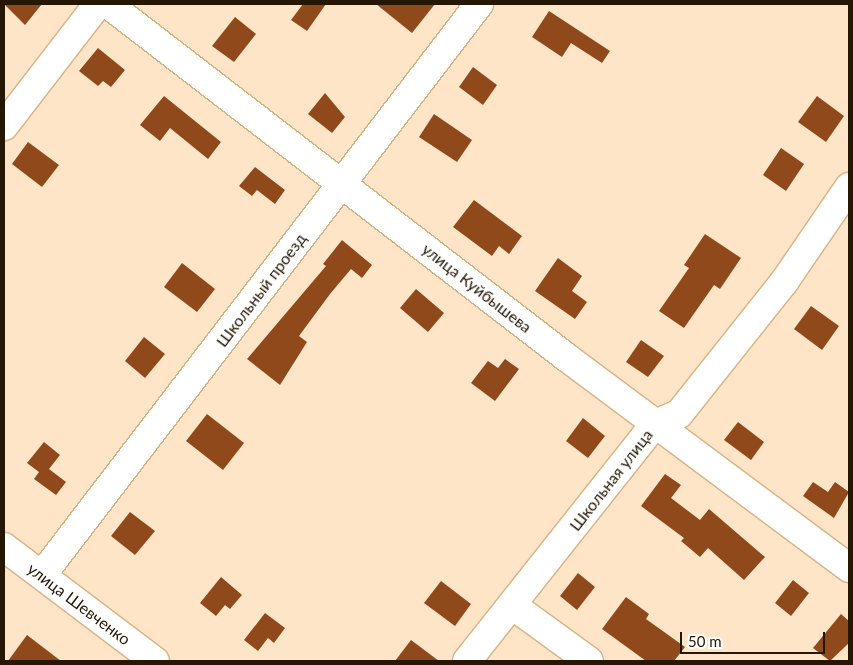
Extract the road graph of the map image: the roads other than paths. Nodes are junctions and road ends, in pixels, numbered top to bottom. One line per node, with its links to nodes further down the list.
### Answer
1 (98, 4): 4 (street)
2 (108, 4): 5 (street, улица Куйбышева)
3 (479, 4): 5 (street, Школьный проезд)
4 (4, 126)
5 (342, 184): 7 (street, улица Куйбышева); 10 (street, Школьный проезд)
6 (849, 188): 7 (street, Школьная улица)
7 (655, 424): 9 (street, улица Куйбышева); 11 (street, Школьная улица)
8 (4, 547): 10 (street, улица Шевченко)
9 (849, 568)
10 (42, 575): 12 (street, улица Шевченко)
11 (512, 605): 13 (street, Школьная улица); 14 (street)
12 (154, 661)
13 (467, 661)
14 (589, 661)

